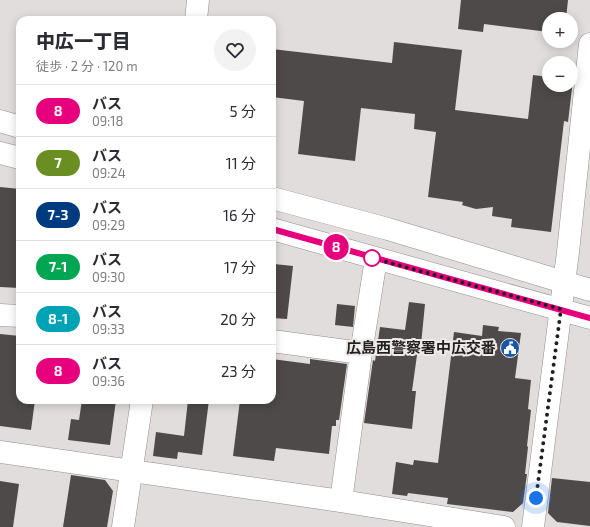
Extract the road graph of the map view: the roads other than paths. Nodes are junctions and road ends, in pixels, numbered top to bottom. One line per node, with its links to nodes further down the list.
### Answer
1 (198, 0): 2 (street)
2 (196, 16)
3 (590, 44): 4 (street)
4 (587, 90): 12 (street)
5 (0, 121): 6 (street)
6 (16, 126)
7 (0, 153): 8 (street)
8 (16, 157)
9 (276, 199): 12 (street)
10 (276, 230): 11 (street)
11 (376, 259): 14 (street); 19 (street)
12 (563, 283): 13 (street); 14 (street)
13 (590, 290)
14 (561, 309): 17 (street); 26 (street)
15 (0, 315): 16 (street)
16 (16, 316)
17 (590, 318)
18 (276, 342): 19 (street)
19 (361, 353): 23 (street)
20 (141, 404): 22 (street)
21 (0, 452): 22 (street)
22 (131, 470): 23 (street); 24 (street)
23 (341, 501): 25 (street)
24 (123, 527)
25 (504, 527)
26 (533, 527)

